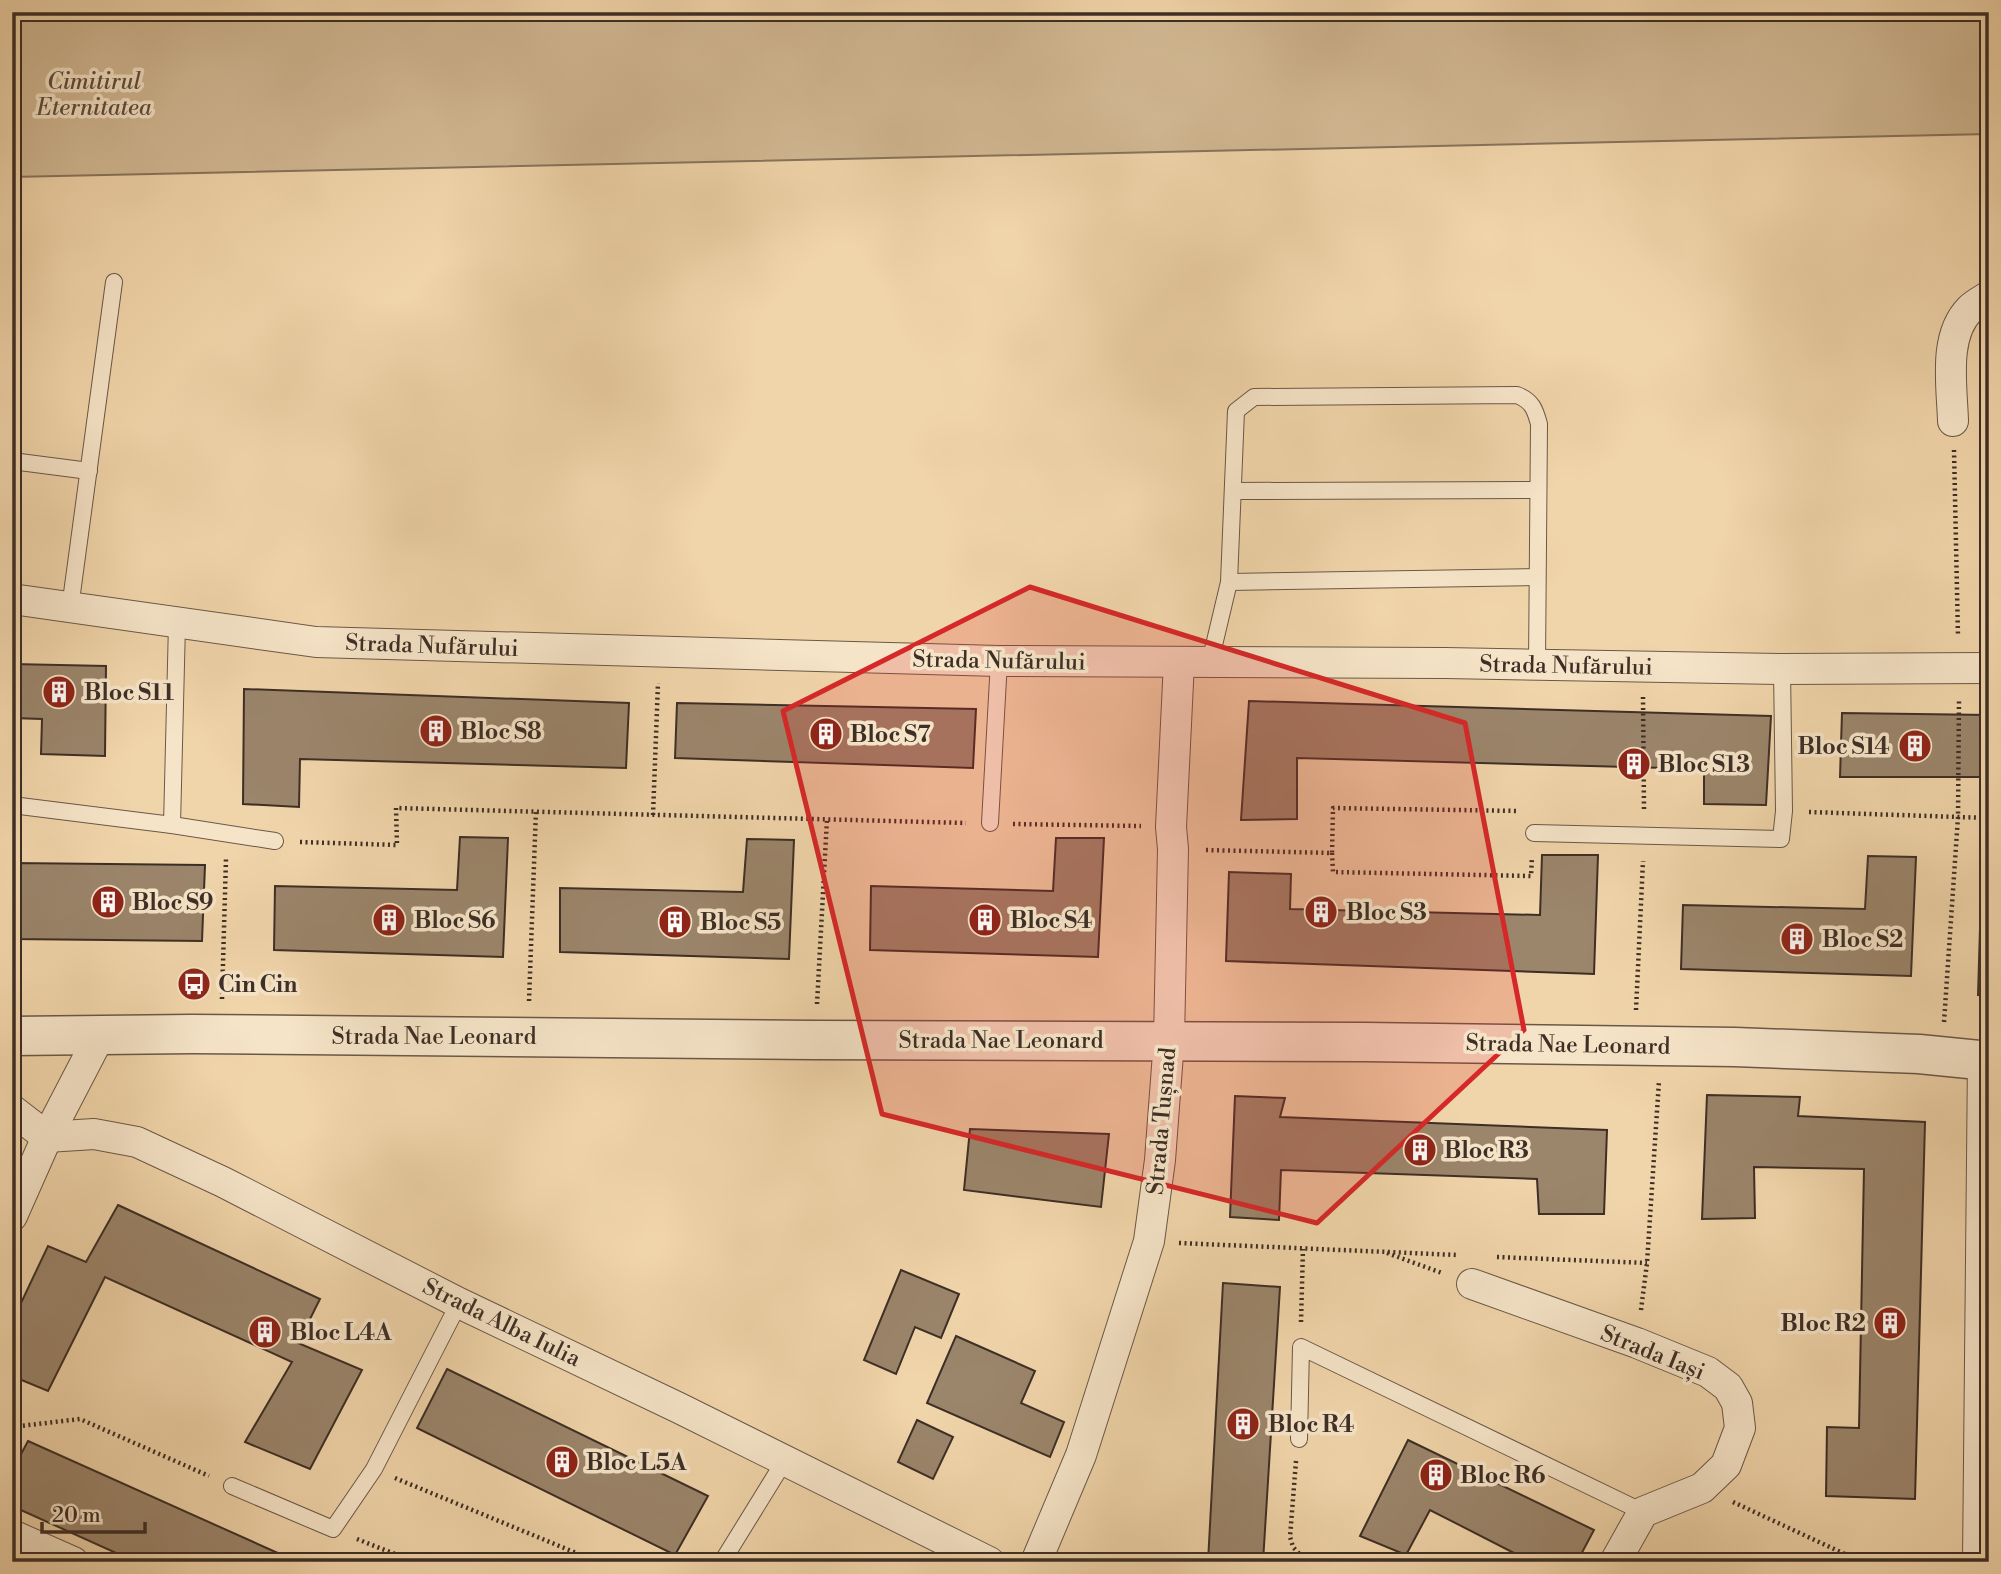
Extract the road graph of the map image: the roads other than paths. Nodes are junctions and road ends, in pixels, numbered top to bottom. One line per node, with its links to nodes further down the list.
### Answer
1 (114, 282): 5 (lane)
2 (1989, 296): 3 (street)
3 (1953, 421)
4 (12, 461): 5 (lane)
5 (89, 471): 11 (lane)
6 (1538, 490): 7 (lane); 7 (lane); 8 (lane)
7 (1234, 491): 9 (lane)
8 (1537, 577): 9 (lane); 16 (lane)
9 (1229, 582): 15 (lane)
10 (12, 599): 11 (street, Strada Nufărului)
11 (71, 608): 12 (street, Strada Nufărului)
12 (177, 624): 13 (street, Strada Nufărului); 21 (lane)
13 (999, 662): 14 (street, Strada Nufărului); 20 (lane)
14 (1179, 662): 15 (street, Strada Nufărului); 26 (street, Strada Tușnad)
15 (1210, 662): 16 (street, Strada Nufărului)
16 (1537, 664): 18 (street, Strada Nufărului)
17 (1989, 668): 18 (street, Strada Nufărului)
18 (1782, 669): 22 (lane)
19 (12, 805): 21 (lane)
20 (990, 823)
21 (172, 825): 23 (lane)
22 (1534, 833)
23 (275, 841)
24 (100, 1035): 25 (street, Strada Nae Leonard); 26 (street, Strada Nae Leonard); 29 (street)
25 (12, 1036)
26 (1169, 1040): 27 (street, Strada Nae Leonard); 41 (street, Strada Tușnad)
27 (1986, 1060): 43 (street)
28 (12, 1110): 29 (street)
29 (47, 1138): 30 (street); 32 (street, Strada Alba Iulia)
30 (12, 1216)
31 (1472, 1284): 36 (street, Strada Iași)
32 (459, 1303): 34 (street, Strada Alba Iulia); 35 (lane)
33 (1299, 1439): 36 (lane)
34 (785, 1460): 39 (lane); 40 (street, Strada Alba Iulia)
35 (232, 1486)
36 (1643, 1512): 42 (street)
37 (12, 1535): 38 (street)
38 (73, 1562)
39 (722, 1562)
40 (989, 1562)
41 (1036, 1562)
42 (1615, 1562)
43 (1978, 1562)

